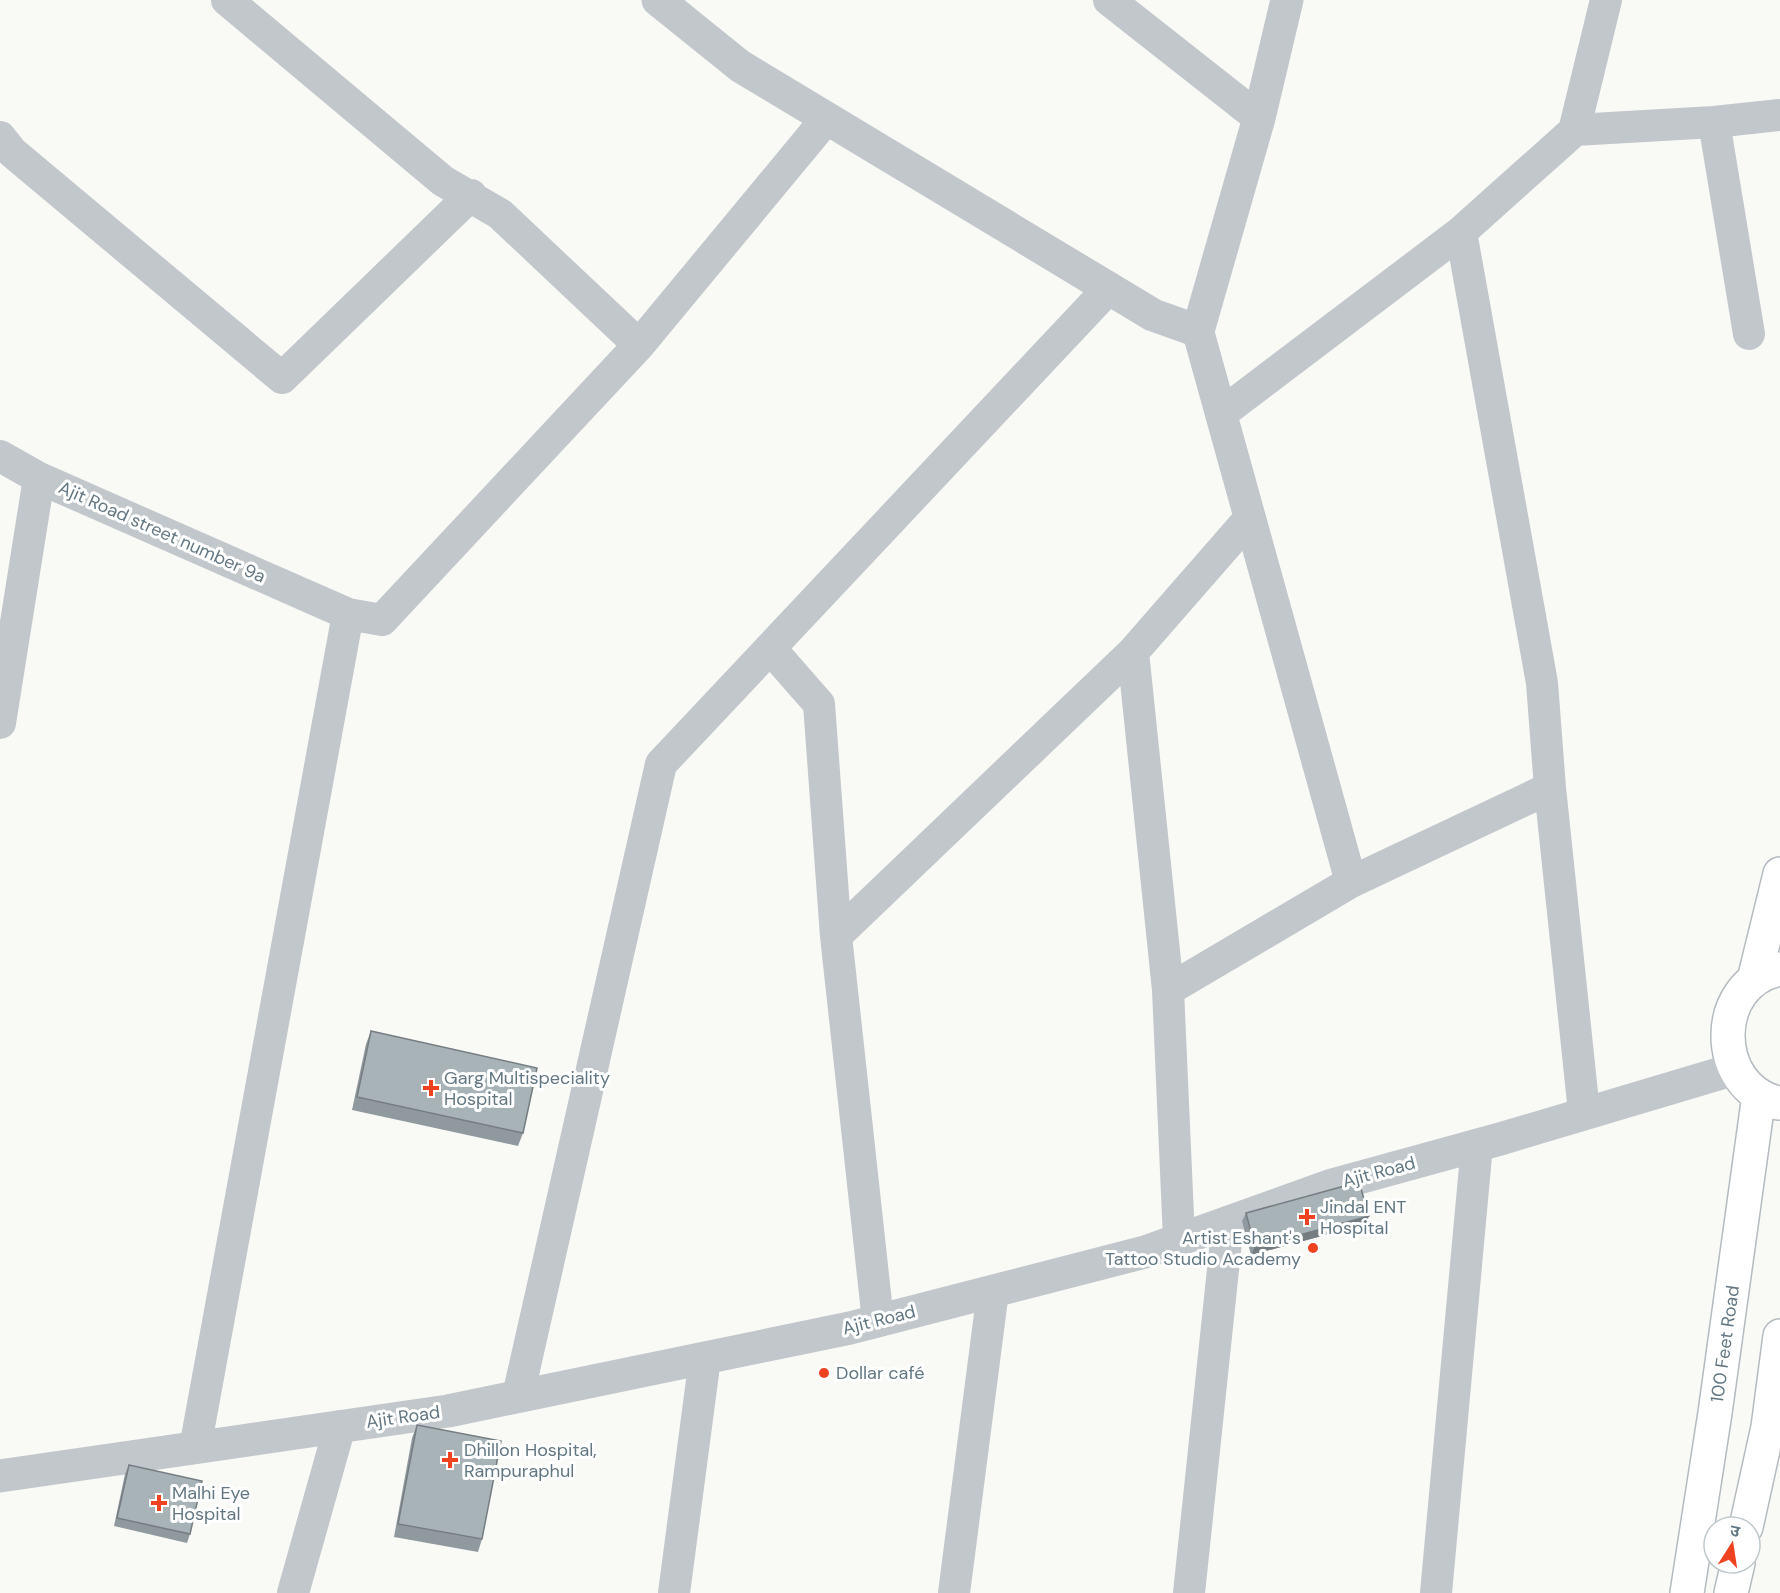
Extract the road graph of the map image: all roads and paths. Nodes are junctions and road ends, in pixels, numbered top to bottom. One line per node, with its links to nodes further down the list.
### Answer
1 (227, 0): 12 (street)
2 (658, 0): 7 (street)
3 (1109, 0): 8 (street)
4 (1287, 0): 8 (street)
5 (1606, 0): 10 (street)
6 (1780, 115): 9 (street)
7 (827, 118): 14 (street); 17 (street)
8 (1259, 118): 15 (street)
9 (1714, 122): 10 (street); 16 (street)
10 (1574, 131): 13 (street)
11 (4, 151): 12 (street)
12 (471, 195): 17 (street)
13 (1461, 232): 18 (street); 26 (street)
14 (1109, 288): 15 (street); 23 (street)
15 (1198, 331): 18 (street)
16 (1749, 333)
17 (639, 345): 22 (street, Ajit Road street number 9a)
18 (1222, 413): 21 (street)
19 (0, 456): 20 (street)
20 (39, 478): 22 (street, Ajit Road street number 9a); 25 (street, Ajit Road street number 9a)
21 (1250, 518): 24 (street); 28 (street)
22 (348, 614): 45 (street)
23 (770, 648): 29 (street); 42 (street)
24 (1134, 652): 29 (street); 31 (street)
25 (1, 716)
26 (1550, 788): 28 (street); 34 (street)
27 (1780, 874): 30 (main road, 100 Feet Road)
28 (1351, 882): 31 (street)
29 (836, 936): 39 (street)
30 (1767, 975): 32 (main road, 100 Feet Road)
31 (1168, 990): 37 (street)
32 (1735, 1069): 33 (main road, 100 Feet Road); 34 (street, Ajit Road)
33 (1769, 1099): 54 (main road, 100 Feet Road)
34 (1584, 1112): 35 (street, Ajit Road)
35 (1478, 1145): 36 (street, Ajit Road); 53 (street)
36 (1228, 1222): 37 (street, Ajit Road); 52 (street)
37 (1179, 1239): 38 (street, Ajit Road)
38 (993, 1291): 39 (street, Ajit Road); 51 (street)
39 (878, 1321): 41 (street, Ajit Road)
40 (1780, 1336): 44 (main road)
41 (705, 1358): 42 (street, Ajit Road); 50 (street)
42 (518, 1396): 43 (street, Ajit Road)
43 (340, 1426): 45 (street, Ajit Road); 49 (street)
44 (1774, 1427): 47 (main road)
45 (195, 1448): 46 (street, Ajit Road)
46 (0, 1476)
47 (1749, 1515)
48 (1735, 1575): 55 (main road)
49 (293, 1593)
50 (674, 1593)
51 (954, 1593)
52 (1189, 1593)
53 (1436, 1593)
54 (1687, 1593)
55 (1731, 1593)

